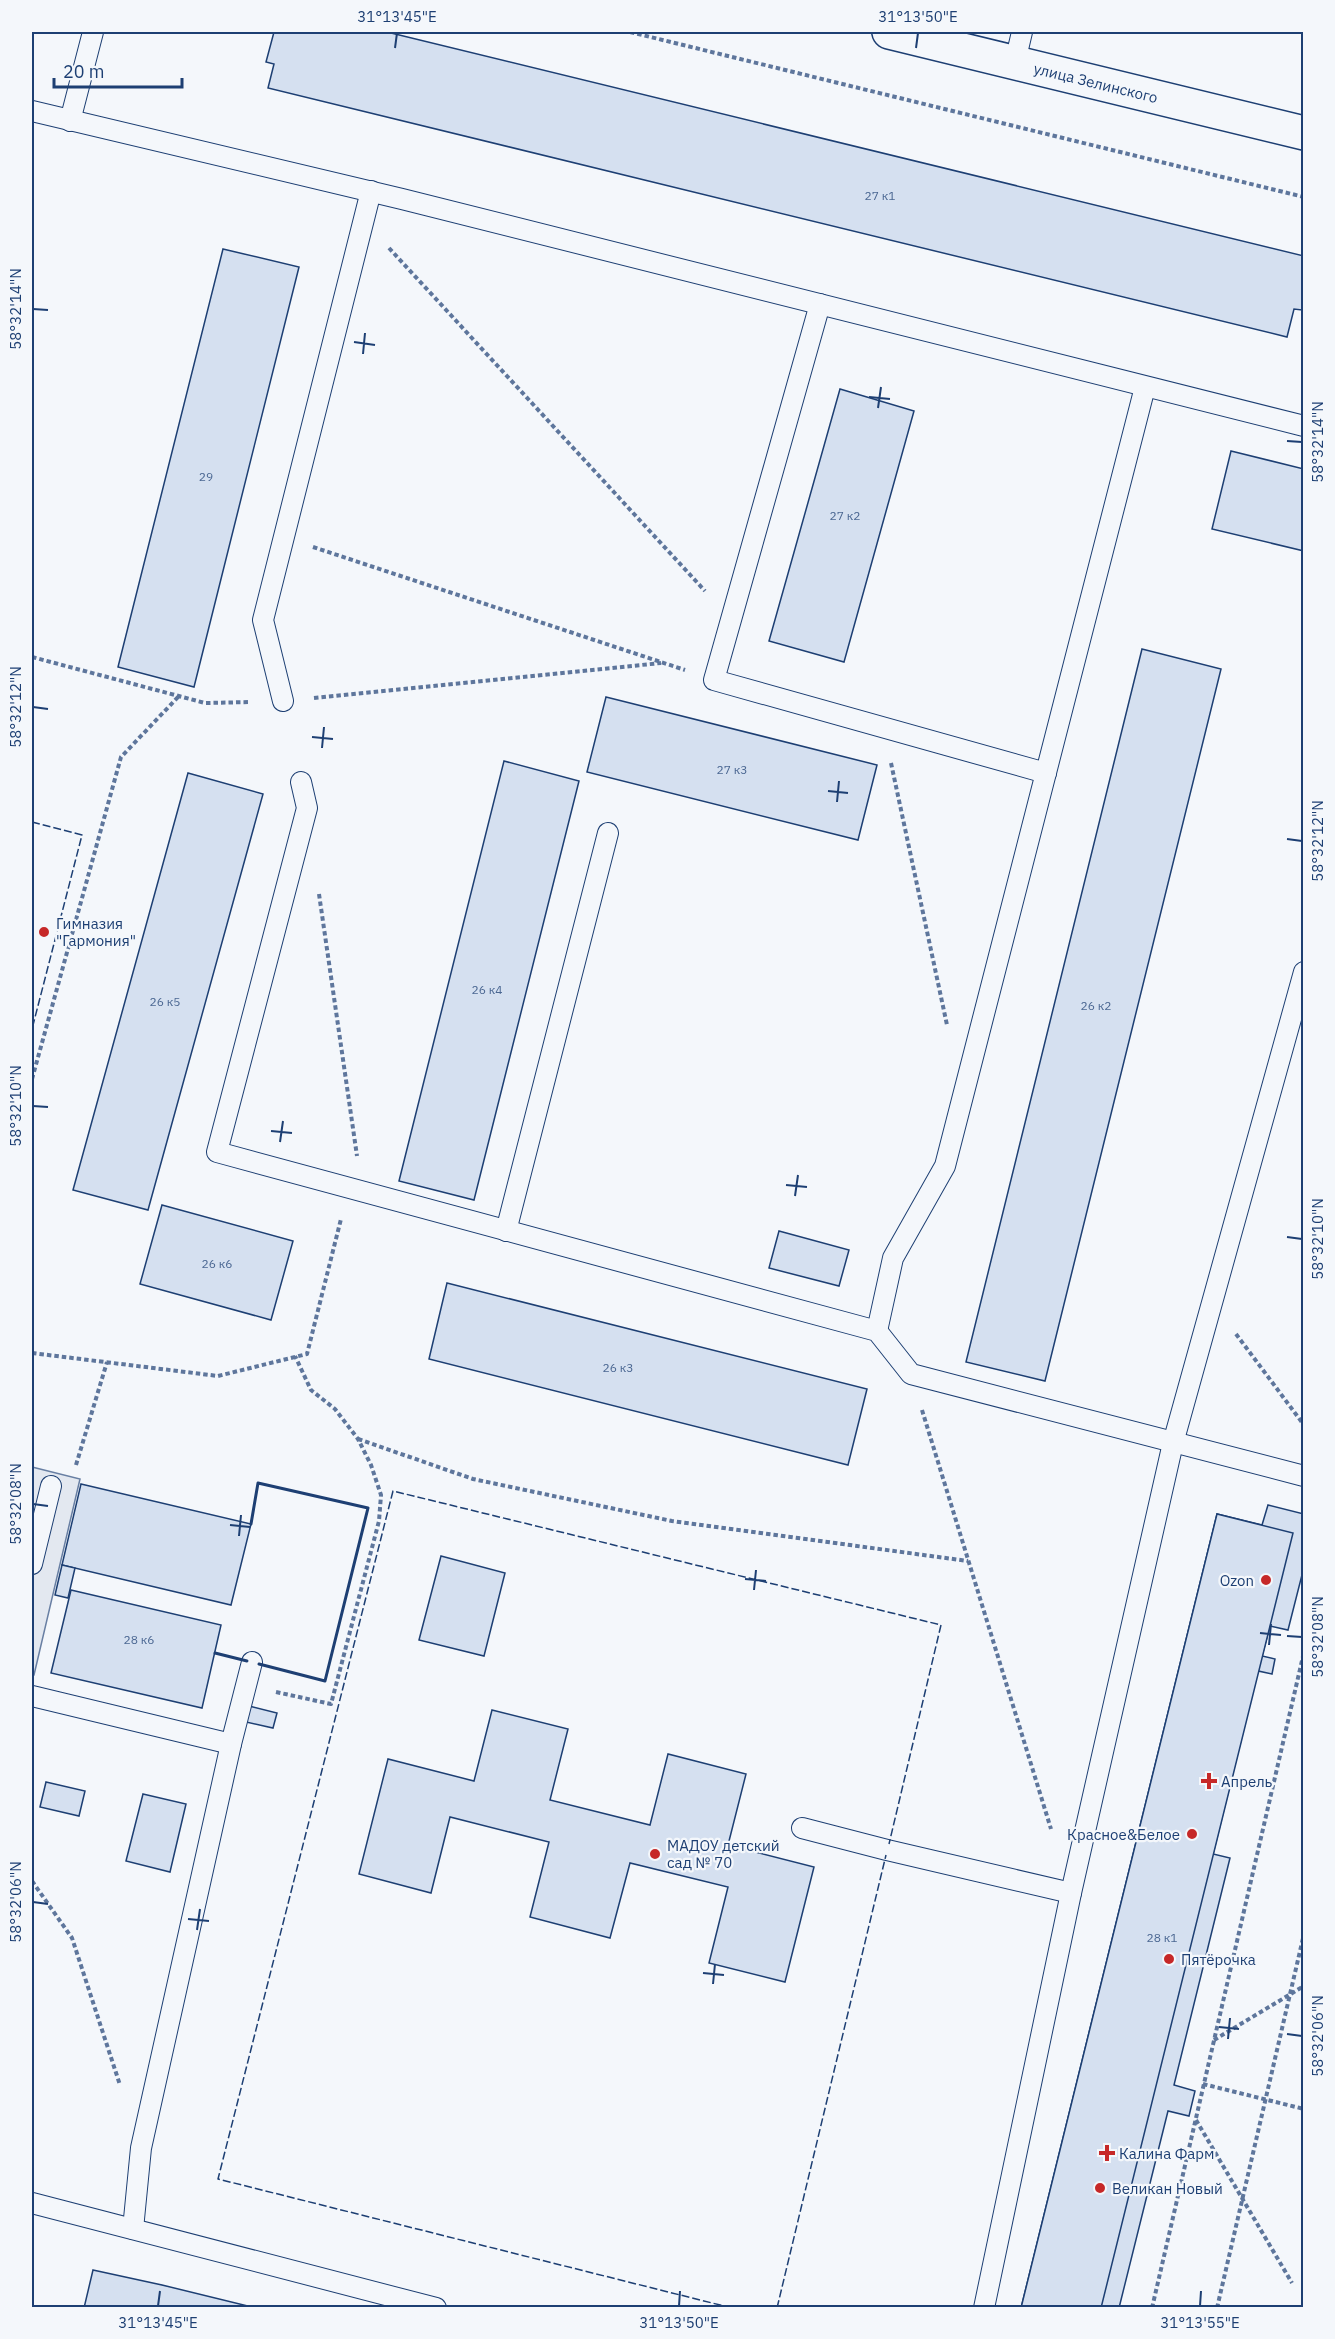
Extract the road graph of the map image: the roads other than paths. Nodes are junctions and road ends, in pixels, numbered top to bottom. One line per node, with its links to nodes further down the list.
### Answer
1 (93, 32): 5 (lane)
2 (889, 32): 3 (street, улица Зелинского)
3 (1018, 47): 6 (street, улица Зелинского)
4 (32, 111): 5 (lane)
5 (70, 121): 7 (lane)
6 (1304, 133)
7 (371, 191): 8 (lane); 11 (lane)
8 (820, 304): 9 (lane); 12 (lane)
9 (1145, 387): 10 (lane); 12 (lane)
10 (1304, 426)
11 (283, 701)
12 (1046, 772): 17 (lane)
13 (301, 782): 16 (lane)
14 (608, 833): 16 (lane)
15 (1304, 972): 18 (lane)
16 (506, 1231): 17 (lane)
17 (877, 1331): 18 (lane)
18 (1173, 1443): 19 (lane); 26 (lane)
19 (1304, 1476)
20 (51, 1486): 21 (lane)
21 (32, 1564)
22 (252, 1662): 24 (lane)
23 (32, 1696): 24 (lane)
24 (231, 1744): 28 (lane)
25 (802, 1828): 26 (lane)
26 (1071, 1893): 30 (lane)
27 (32, 2203): 28 (lane)
28 (132, 2229): 29 (lane)
29 (436, 2307)
30 (984, 2307)

